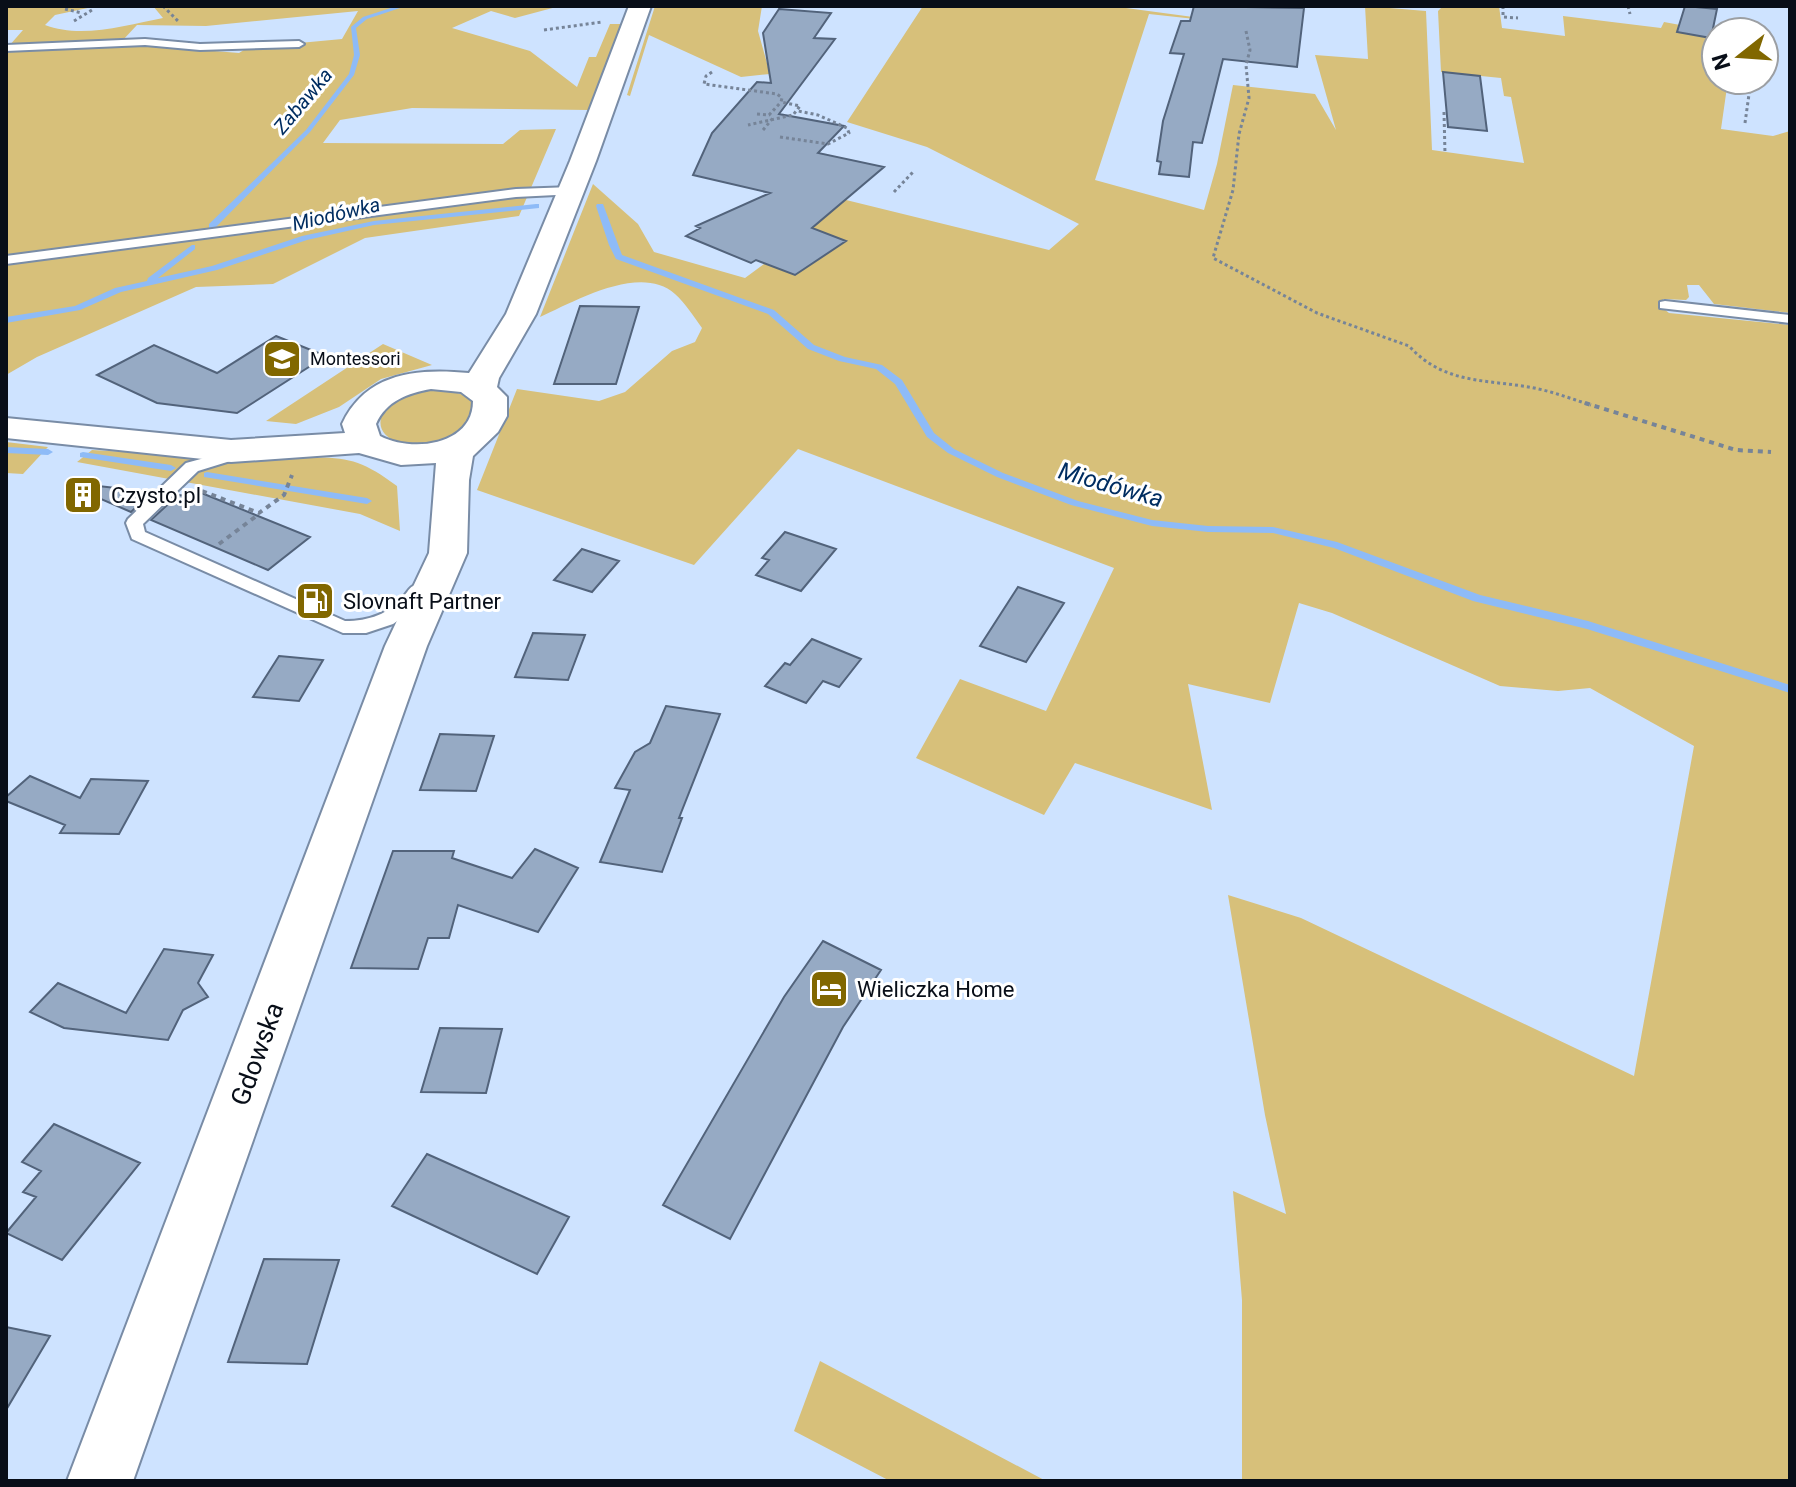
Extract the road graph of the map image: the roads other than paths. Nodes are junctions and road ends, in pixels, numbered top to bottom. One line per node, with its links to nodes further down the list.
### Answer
1 (638, 14): 4 (main road)
2 (299, 44): 3 (lane)
3 (6, 48)
4 (572, 191): 5 (lane); 6 (main road)
5 (6, 260)
6 (530, 289): 9 (main road); 10 (main road)
7 (1665, 305): 8 (lane)
8 (1790, 319)
9 (431, 379): 10 (main road); 11 (main road)
10 (480, 388): 14 (main road)
11 (370, 404): 13 (main road); 15 (main road)
12 (6, 428): 13 (main road)
13 (162, 443): 16 (main road)
14 (461, 445): 15 (main road); 17 (main road, Gdowska)
15 (382, 449): 16 (main road); 17 (main road, Gdowska)
16 (254, 451): 17 (lane)
17 (418, 605): 18 (main road, Gdowska)
18 (100, 1481)

